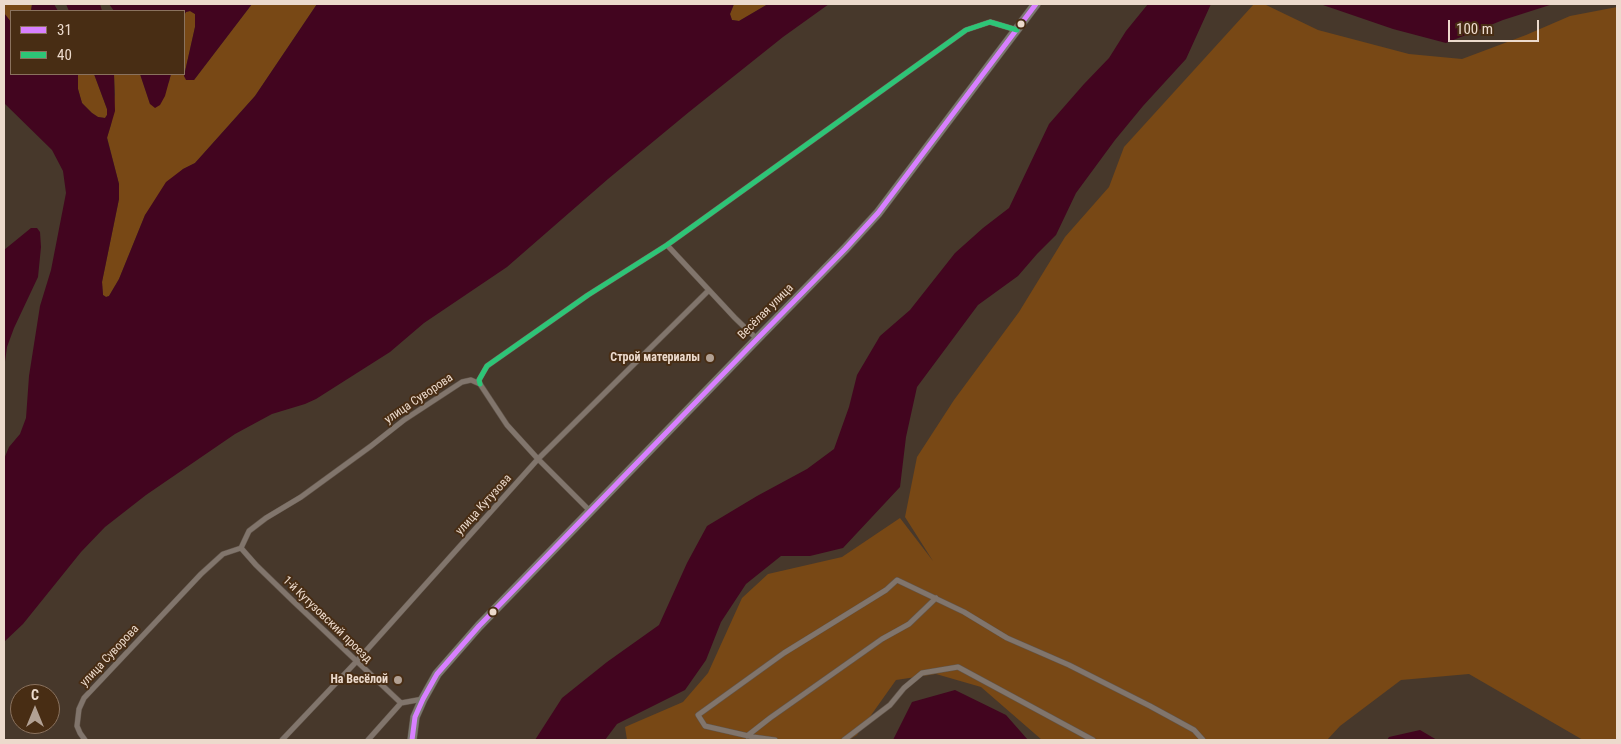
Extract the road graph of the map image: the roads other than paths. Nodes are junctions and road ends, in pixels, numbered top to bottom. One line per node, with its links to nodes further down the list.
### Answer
1 (1036, 4): 2 (main road, Весёлая улица)
2 (1017, 30): 3 (street); 5 (main road, Весёлая улица)
3 (667, 245): 4 (street); 6 (street)
4 (708, 291): 5 (street); 7 (street, улица Кутузова)
5 (757, 339): 8 (main road, Весёлая улица)
6 (480, 384): 7 (street); 9 (street, улица Суворова)
7 (538, 460): 8 (street); 11 (street, улица Кутузова)
8 (590, 511): 12 (main road, Весёлая улица)
9 (241, 548): 11 (street, 1-й Кутузовский проезд); 15 (street, улица Суворова)
10 (936, 598): 14 (street); 14 (street); 22 (street)
11 (356, 662): 13 (street, 1-й Кутузовский проезд); 16 (street, улица Кутузова)
12 (423, 699): 13 (street); 18 (main road, Весёлая улица)
13 (401, 703): 17 (street)
14 (747, 736): 19 (street)
15 (85, 740)
16 (282, 740)
17 (368, 740)
18 (412, 740)
19 (774, 740)
20 (844, 740): 21 (street)
21 (1094, 740)
22 (1202, 740)

